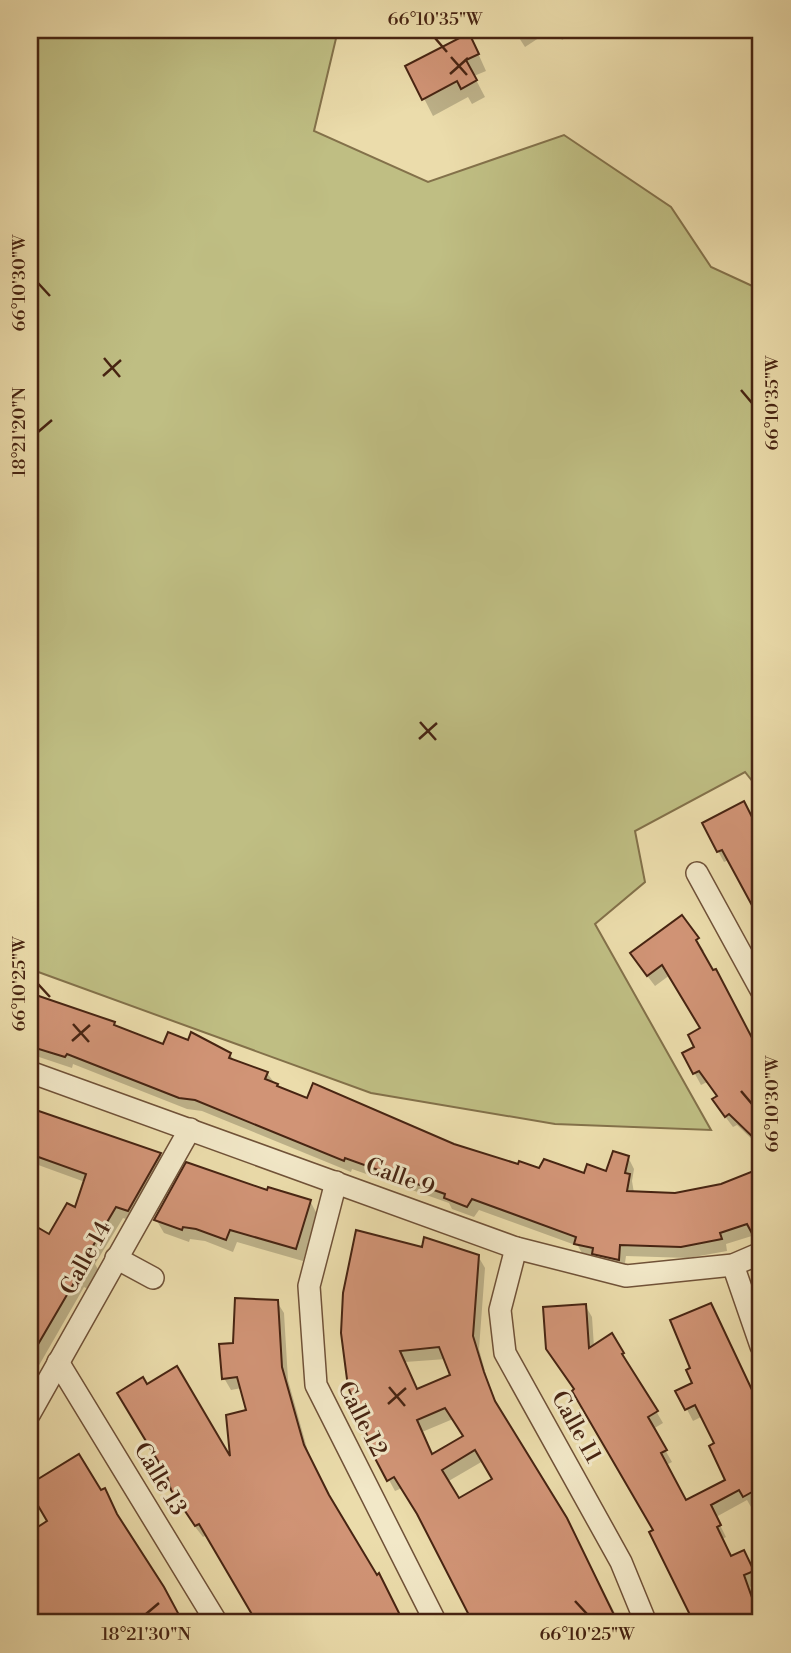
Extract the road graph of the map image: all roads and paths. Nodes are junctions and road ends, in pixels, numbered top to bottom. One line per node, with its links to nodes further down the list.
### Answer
1 (697, 873): 2 (street)
2 (761, 990)
3 (30, 1072): 4 (street, Calle 9)
4 (190, 1129): 5 (street, Calle 9); 8 (street, Calle 14)
5 (336, 1182): 6 (street, Calle 9); 15 (street, Calle 12)
6 (516, 1248): 9 (street, Calle 9); 16 (street, Calle 11)
7 (761, 1253): 9 (street, Calle 9)
8 (116, 1258): 10 (street); 12 (street, Calle 14)
9 (733, 1265): 11 (street)
10 (153, 1278)
11 (761, 1346)
12 (58, 1362): 13 (street, Calle 14); 14 (street, Calle 13)
13 (30, 1413)
14 (217, 1623)
15 (436, 1623)
16 (646, 1623)

